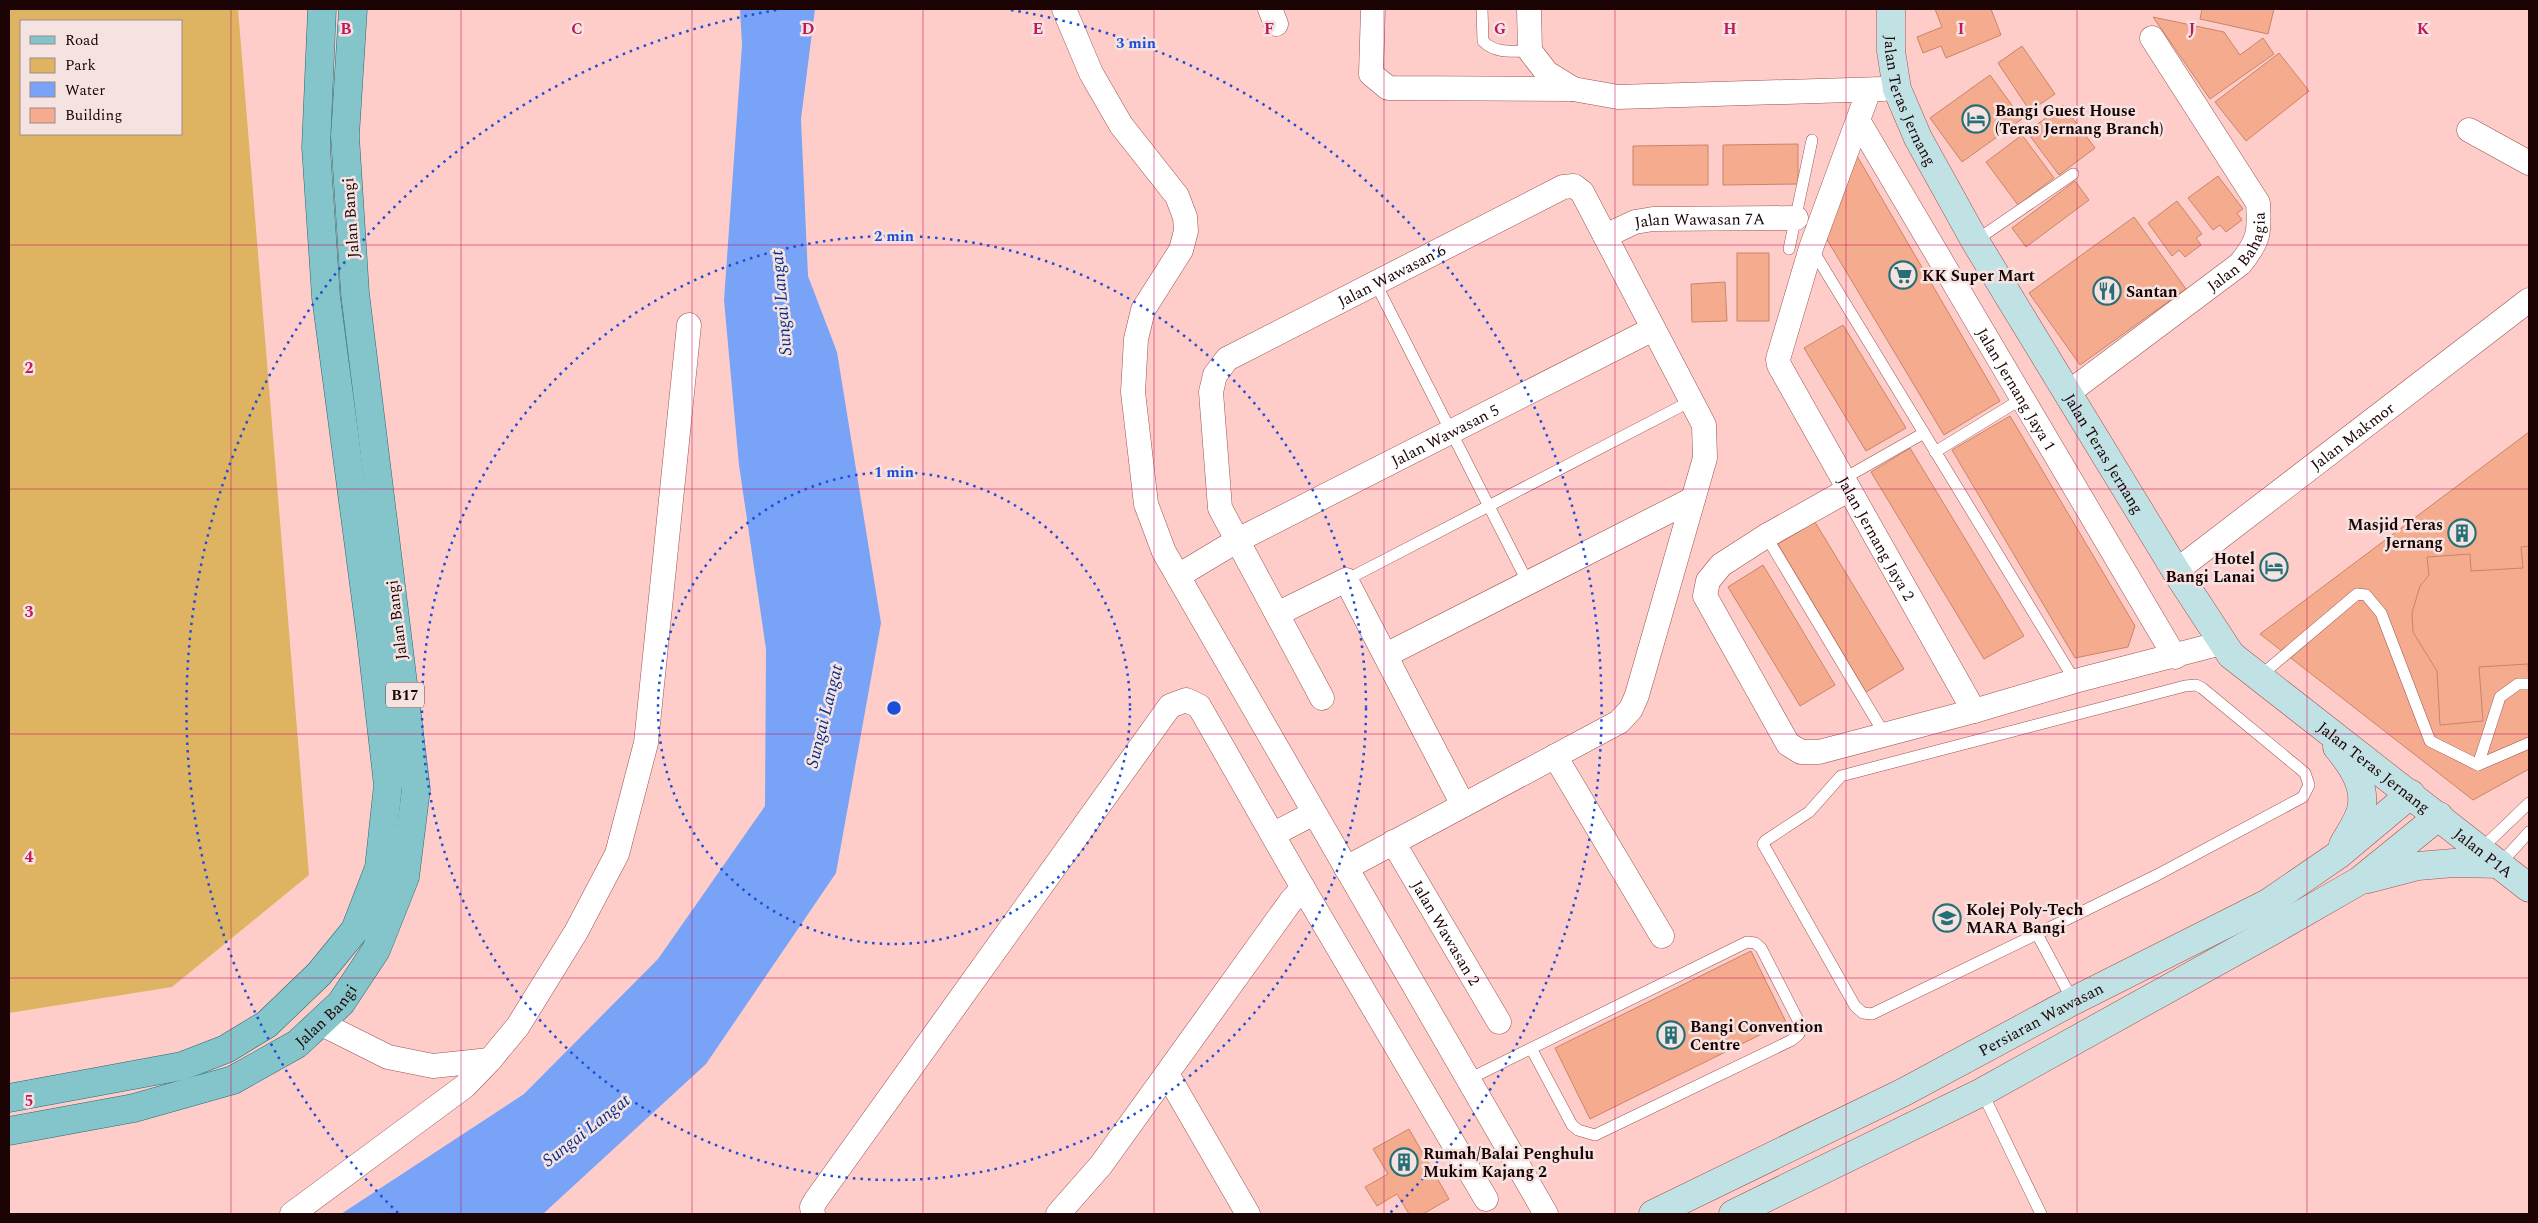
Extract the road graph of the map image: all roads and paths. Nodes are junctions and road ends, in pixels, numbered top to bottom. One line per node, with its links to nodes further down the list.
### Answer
1 (322, 9): 81 (main road, Jalan Bangi / B17)
2 (353, 9): 73 (main road, Jalan Bangi / B17)
3 (1064, 9): 38 (street)
4 (1373, 9): 10 (street)
5 (1482, 9): 9 (lane)
6 (1529, 9): 9 (street)
7 (1891, 9): 11 (main road, Jalan Teras Jernang)
8 (2152, 38): 26 (street, Jalan Bahagia)
9 (1530, 51): 10 (street)
10 (1573, 89): 12 (street)
11 (1897, 89): 12 (street); 20 (main road, Jalan Teras Jernang)
12 (1869, 90): 13 (street)
13 (1858, 122): 21 (street); 27 (street, Jalan Jernang Jaya 1)
14 (2469, 130): 16 (street)
15 (1812, 140): 18 (lane)
16 (2529, 163)
17 (2073, 174): 20 (lane)
18 (1796, 218): 19 (street, Jalan Wawasan 7A); 21 (lane)
19 (1605, 236): 22 (street, Jalan Wawasan 6); 25 (street)
20 (1975, 241): 26 (main road, Jalan Teras Jernang)
21 (1800, 249): 30 (lane); 32 (street, Jalan Jernang Jaya 2)
22 (1376, 284): 29 (lane); 36 (street, Jalan Wawasan 6)
23 (2529, 300): 37 (street, Jalan Makmor)
24 (689, 325): 76 (street)
25 (1652, 329): 28 (street); 29 (street, Jalan Wawasan 5)
26 (2068, 393): 37 (main road, Jalan Teras Jernang)
27 (2023, 398): 31 (lane); 44 (street, Jalan Jernang Jaya 1)
28 (1691, 401): 33 (street); 34 (lane)
29 (1451, 432): 34 (lane); 36 (street, Jalan Wawasan 5)
30 (1924, 434): 31 (lane); 32 (lane)
31 (1935, 452): 46 (lane)
32 (1846, 485): 35 (street); 49 (street, Jalan Jernang Jaya 2)
33 (1693, 499): 40 (street); 53 (street)
34 (1488, 506): 39 (lane); 40 (lane)
35 (1766, 536): 51 (lane); 51 (street)
36 (1238, 540): 38 (street, Jalan Wawasan 5); 41 (street)
37 (2176, 571): 42 (main road, Jalan Teras Jernang)
38 (1178, 576): 58 (street)
39 (1346, 580): 41 (street); 43 (street)
40 (1528, 583): 43 (street)
41 (1277, 614): 48 (street)
42 (2222, 643): 44 (street); 45 (main road, Jalan Teras Jernang)
43 (1386, 656): 57 (street)
44 (2175, 657): 46 (street)
45 (2260, 676): 50 (main road, Jalan Teras Jernang); 54 (lane)
46 (2075, 681): 49 (street)
47 (2529, 684): 54 (lane)
48 (1322, 698)
49 (1974, 711): 51 (street)
50 (2311, 717): 55 (main road, Jalan Teras Jernang); 63 (main road)
51 (1885, 734)
52 (2529, 743): 54 (lane)
53 (1555, 756): 57 (street); 70 (street)
54 (2478, 765)
55 (2411, 794): 59 (main road, Jalan Teras Jernang); 63 (main road, Persiaran Wawasan)
56 (2529, 803): 64 (lane)
57 (1463, 805): 62 (street)
58 (1314, 813): 61 (street); 65 (street)
59 (2439, 816): 64 (main road, Jalan P1A); 66 (main road, Persiaran Wawasan)
60 (2529, 832): 64 (lane)
61 (1274, 834): 67 (street); 85 (street)
62 (1394, 842): 65 (street); 72 (street, Jalan Wawasan 2)
63 (2338, 855): 71 (main road, Persiaran Wawasan)
64 (2491, 856): 66 (main road); 68 (main road, Jalan P1A)
65 (1346, 868): 78 (street)
66 (2359, 881): 80 (main road, Persiaran Wawasan)
67 (1303, 888): 77 (street); 83 (street)
68 (2529, 888)
69 (2037, 934): 69 (lane); 71 (lane)
70 (1662, 936)
71 (2073, 1001): 74 (main road, Persiaran Wawasan)
72 (1499, 1022)
73 (320, 1023): 76 (street); 82 (main road, Jalan Bangi / B17)
74 (2024, 1029): 79 (main road, Persiaran Wawasan); 80 (main road)
75 (1532, 1050): 75 (lane); 78 (lane)
76 (490, 1060): 84 (street)
77 (1167, 1074): 86 (street); 87 (street)
78 (1469, 1079): 88 (street)
79 (1904, 1092): 80 (main road); 89 (main road, Persiaran Wawasan)
80 (1982, 1092): 90 (main road, Persiaran Wawasan); 91 (lane)
81 (9, 1098)
82 (9, 1131)
83 (1486, 1199)
84 (292, 1214)
85 (813, 1214)
86 (1058, 1214)
87 (1248, 1214)
88 (1546, 1214)
89 (1653, 1214)
90 (1733, 1214)
91 (2041, 1214)

